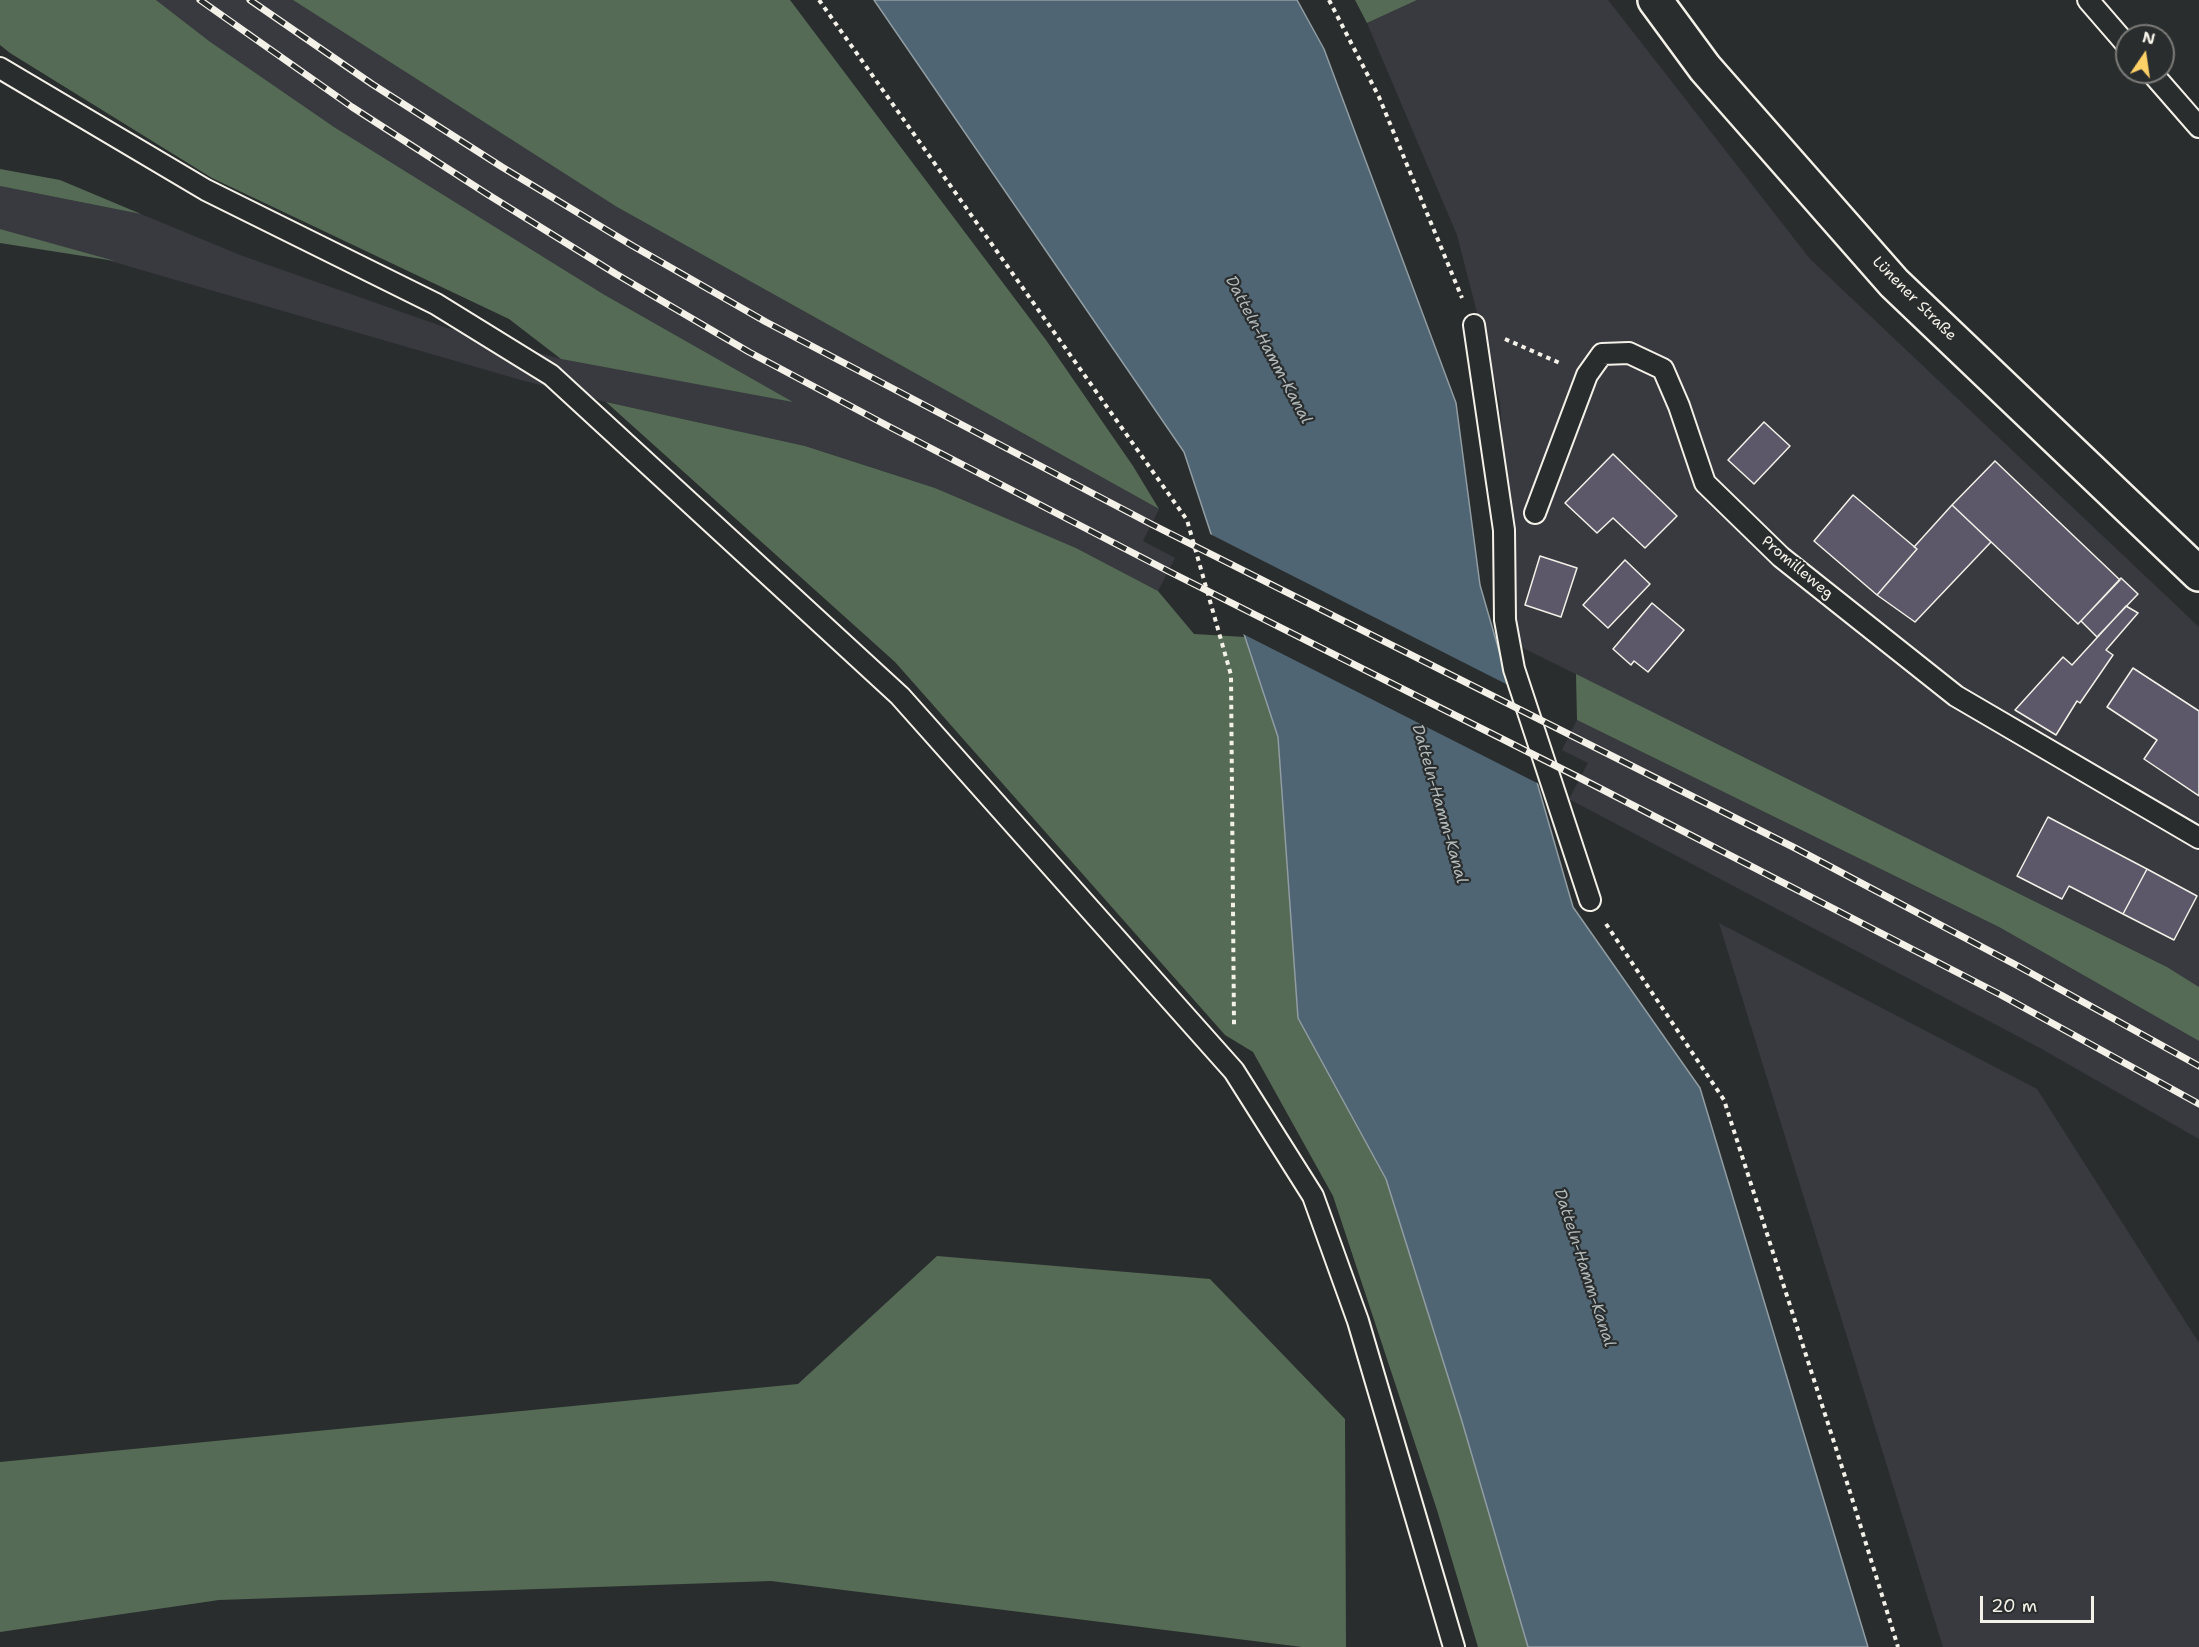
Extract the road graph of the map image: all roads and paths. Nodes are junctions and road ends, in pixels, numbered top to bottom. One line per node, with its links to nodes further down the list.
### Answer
1 (819, 0): 15 (path)
2 (1329, 0): 9 (path)
3 (1655, 0): 12 (street, Lünener Straße)
4 (2088, 0): 5 (lane)
5 (2115, 31)
6 (0, 68): 15 (lane)
7 (2161, 84): 8 (lane)
8 (2199, 128)
9 (1474, 325): 10 (path); 14 (lane)
10 (1587, 375): 11 (lane, Promilleweg); 13 (lane, Promilleweg)
11 (1535, 513)
12 (2199, 574)
13 (2199, 838)
14 (1590, 900): 17 (path)
15 (1234, 1071): 16 (lane)
16 (1454, 1647)
17 (1898, 1647)

